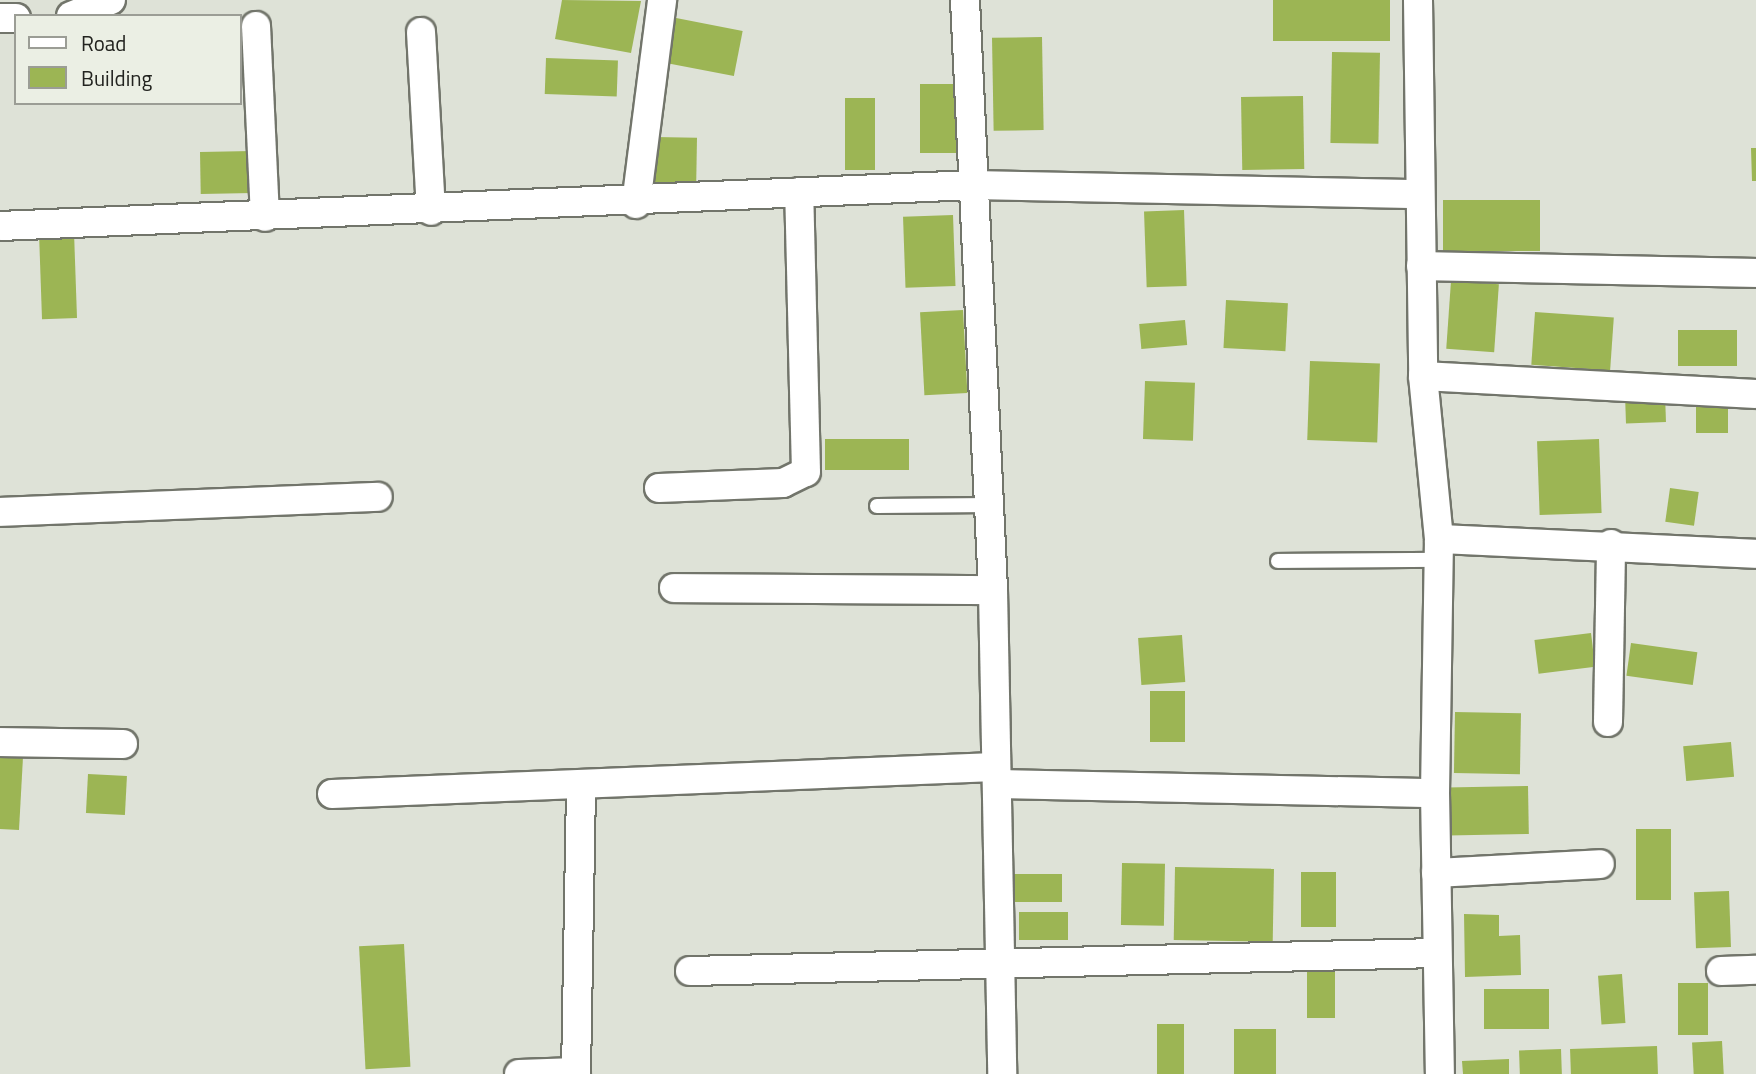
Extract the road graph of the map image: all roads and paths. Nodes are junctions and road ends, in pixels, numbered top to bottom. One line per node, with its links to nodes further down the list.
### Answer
1 (111, 0): 5 (street)
2 (662, 0): 11 (street)
3 (965, 0): 8 (street)
4 (1418, 0): 10 (street)
5 (76, 14)
6 (256, 26): 13 (street)
7 (421, 32): 12 (street)
8 (975, 185): 9 (street); 10 (street); 21 (street)
9 (799, 192): 11 (street); 19 (street)
10 (1420, 194): 15 (street)
11 (636, 204): 12 (street)
12 (431, 211): 13 (street)
13 (265, 217): 14 (street)
14 (0, 226)
15 (1421, 266): 16 (street); 17 (street)
16 (1756, 273)
17 (1423, 376): 18 (street); 25 (street)
18 (1756, 394)
19 (659, 488)
20 (378, 497): 23 (street)
21 (990, 505): 22 (lane); 29 (street)
22 (877, 506)
23 (0, 512)
24 (1611, 544): 25 (street); 26 (street); 30 (street)
25 (1439, 550): 27 (lane); 35 (street)
26 (1756, 554)
27 (1278, 561)
28 (674, 588): 29 (street)
29 (993, 590): 33 (street)
30 (1608, 722)
31 (0, 742): 32 (street)
32 (123, 744)
33 (996, 775): 34 (street); 35 (street); 40 (street)
34 (581, 788): 36 (street); 44 (street)
35 (1435, 793): 38 (street)
36 (332, 794)
37 (1600, 864): 38 (street)
38 (1436, 873): 39 (street)
39 (1437, 953): 40 (street); 47 (street)
40 (999, 963): 42 (street); 46 (street)
41 (1756, 970): 43 (street)
42 (690, 971)
43 (1721, 971)
44 (576, 1073): 45 (street)
45 (519, 1074)
46 (1002, 1074)
47 (1440, 1074)

